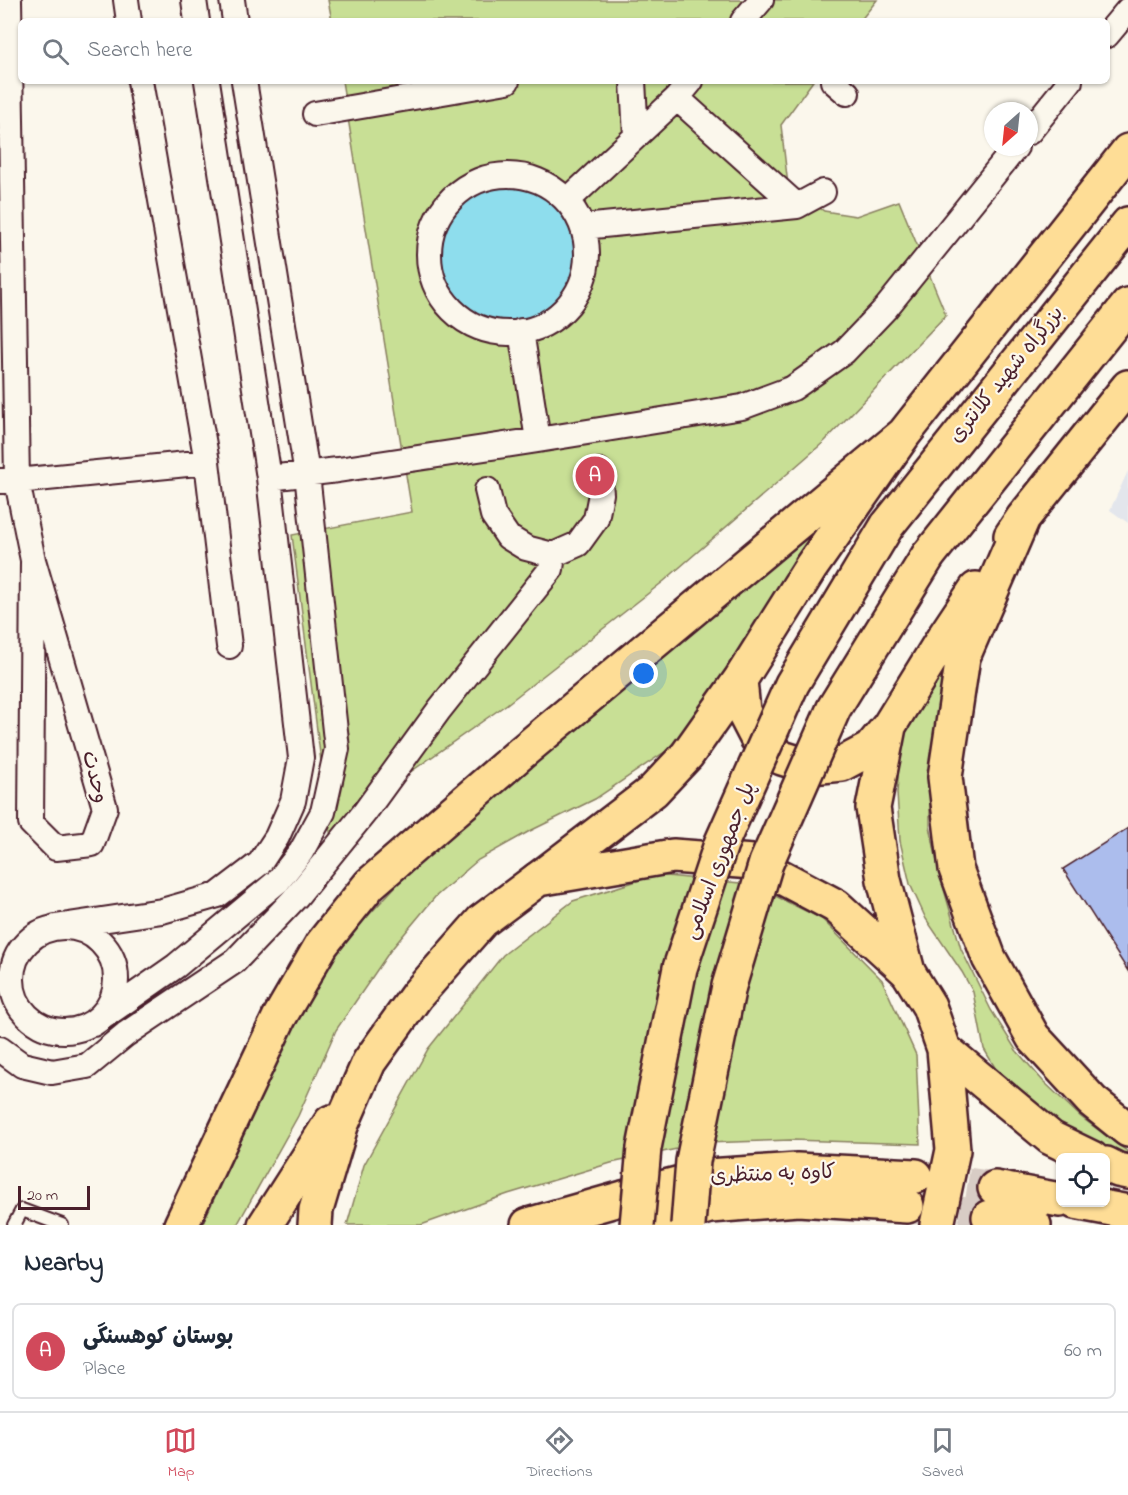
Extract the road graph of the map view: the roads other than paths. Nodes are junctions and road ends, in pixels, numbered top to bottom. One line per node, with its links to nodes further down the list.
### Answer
1 (9, 0): 36 (street, وحدت)
2 (126, 0): 6 (street)
3 (194, 0): 7 (street)
4 (232, 0): 8 (street)
5 (1128, 10): 9 (street)
6 (129, 18)
7 (197, 18)
8 (235, 18)
9 (1110, 31)
10 (141, 84): 32 (street)
11 (207, 84): 35 (street)
12 (244, 84): 34 (street)
13 (490, 84): 17 (street)
14 (633, 84): 19 (street)
15 (1068, 84): 18 (street)
16 (684, 89): 19 (street); 24 (street)
17 (315, 114)
18 (1038, 121)
19 (636, 136): 23 (street)
20 (1128, 151): 30 (main road)
21 (1010, 156): 31 (street)
22 (823, 192): 24 (street)
23 (567, 201): 26 (street); 28 (street)
24 (797, 206): 26 (street)
25 (1128, 224): 39 (main road, بزرگراه شهید کلانتری)
26 (583, 227): 28 (street)
27 (1128, 305): 71 (main road, پل جمهوری اسلامی, bridge)
28 (521, 331): 31 (street)
29 (1128, 387): 38 (main road)
30 (904, 434): 43 (main road); 65 (main road)
31 (538, 440): 34 (street)
32 (207, 462): 36 (street); 42 (street)
33 (599, 471): 40 (street)
34 (307, 474): 35 (street); 52 (street)
35 (269, 478): 46 (street)
36 (9, 481): 41 (street, وحدت)
37 (487, 490): 40 (street)
38 (1023, 518): 44 (main road); 56 (main road)
39 (887, 526): 69 (main road, پل جمهوری اسلامی, bridge)
40 (553, 555): 53 (street)
41 (33, 560): 41 (street, وحدت)
42 (229, 646)
43 (740, 680): 44 (main road); 45 (main road)
44 (889, 726): 48 (main road)
45 (538, 879): 48 (main road); 55 (main road)
46 (55, 927): 47 (street); 52 (street)
47 (21, 950): 49 (street); 51 (street)
48 (908, 972): 54 (main road)
49 (0, 973)
50 (0, 1016): 51 (street)
51 (34, 1023): 52 (street)
52 (93, 1024)
53 (0, 1049)
54 (944, 1049): 57 (main road); 72 (main road)
55 (369, 1062): 66 (main road); 67 (main road)
56 (1128, 1130)
57 (1082, 1153)
58 (1110, 1166): 59 (main road)
59 (1128, 1172)
60 (1056, 1200): 73 (main road)
61 (1099, 1207): 62 (main road)
62 (1128, 1212)
63 (14, 1225): 64 (lane)
64 (62, 1225)
65 (181, 1225)
66 (265, 1225)
67 (315, 1225)
68 (528, 1225): 70 (main road, کاوه به منتظری)
69 (637, 1225)
70 (646, 1225)
71 (688, 1225)
72 (937, 1225)
73 (1034, 1225)

